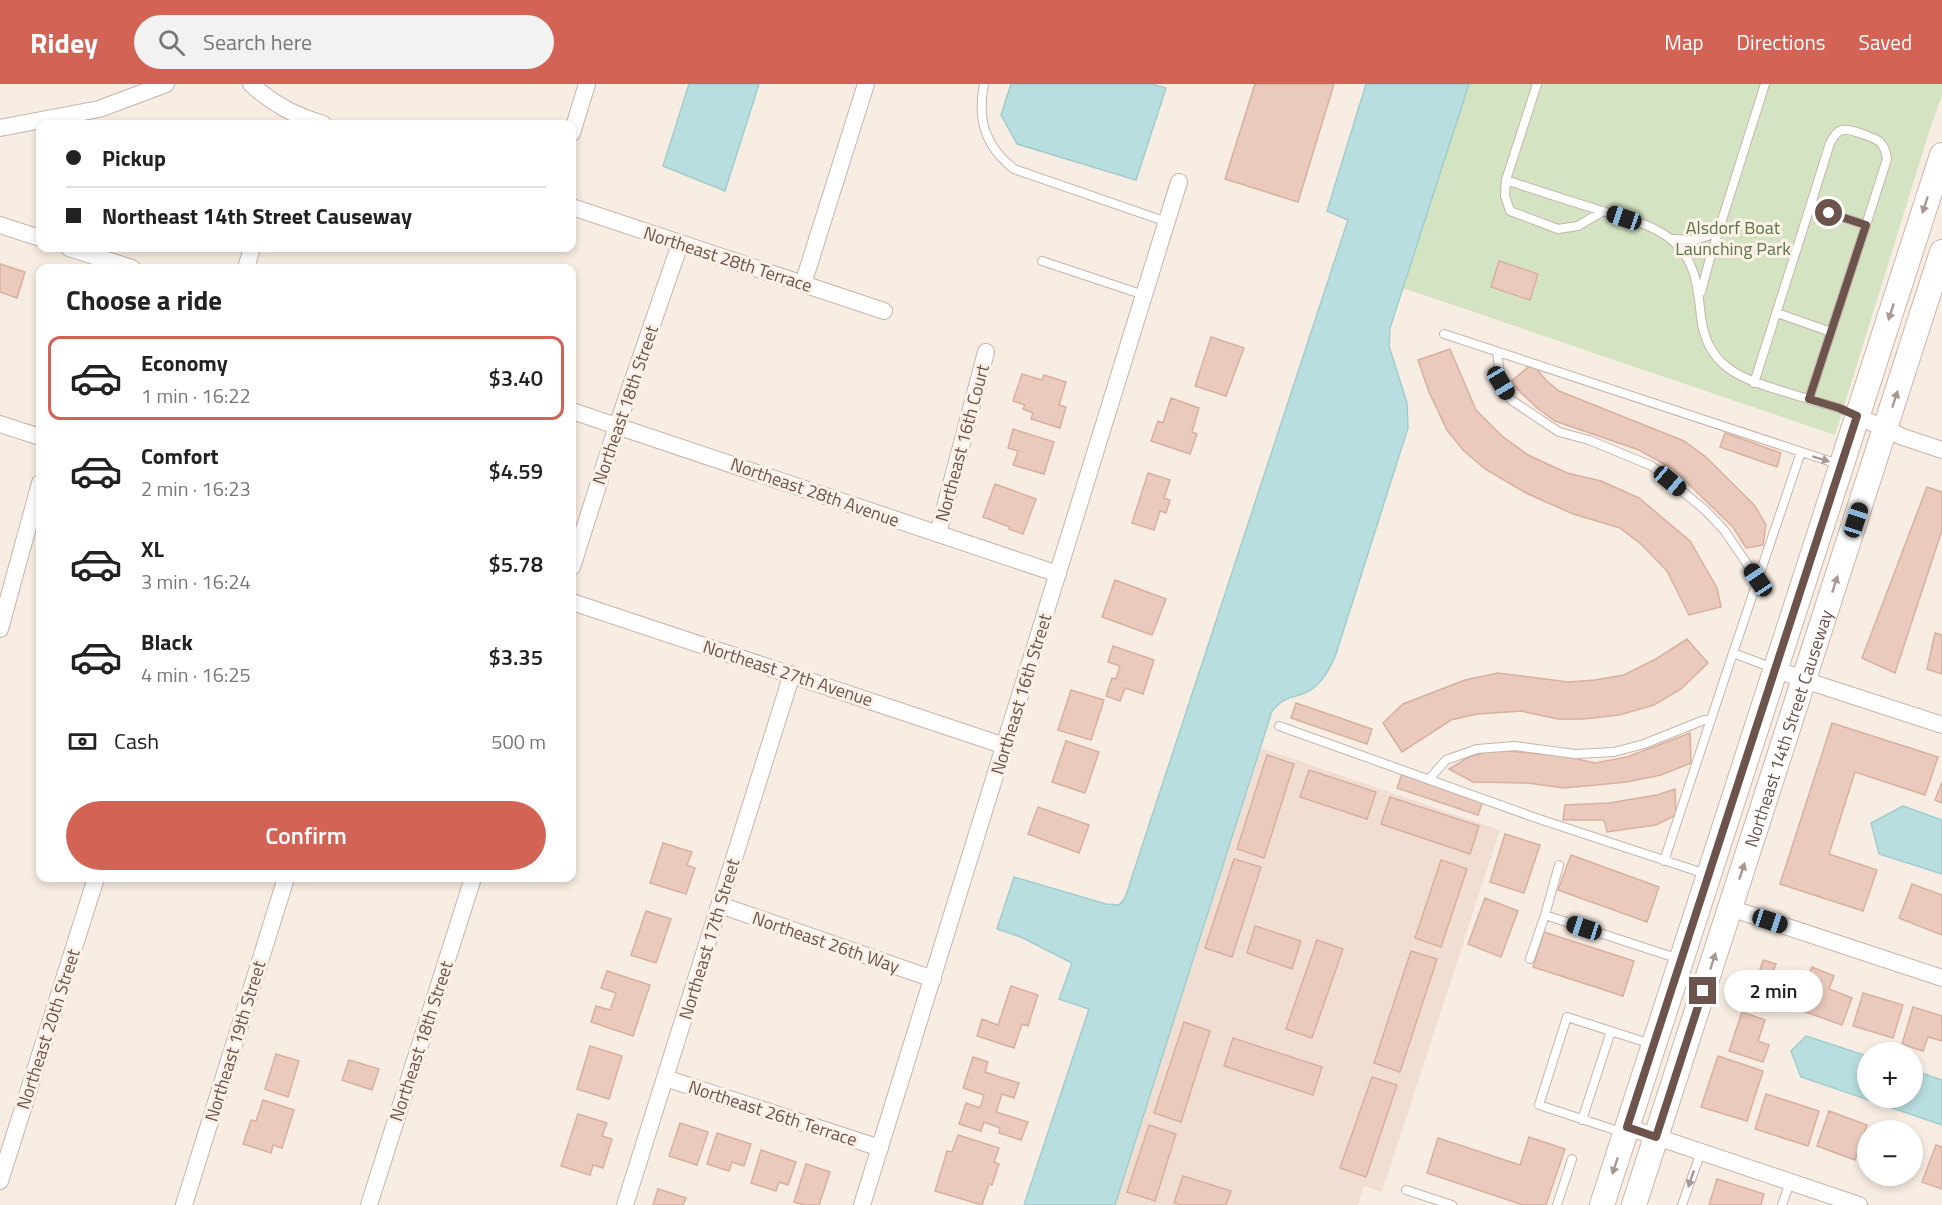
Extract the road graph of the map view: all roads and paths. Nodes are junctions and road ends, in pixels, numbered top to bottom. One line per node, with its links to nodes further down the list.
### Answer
1 (166, 84): 8 (street)
2 (251, 84): 9 (street)
3 (587, 84): 10 (street)
4 (866, 84): 30 (street)
5 (984, 84): 19 (lane)
6 (1537, 84): 14 (lane)
7 (1765, 84): 22 (lane)
8 (42, 120)
9 (294, 120)
10 (576, 120)
11 (36, 121): 12 (street)
12 (0, 128)
13 (1942, 155): 42 (main road, Northeast 14th Street Causeway, one-way to 42)
14 (1506, 180): 18 (lane); 18 (lane)
15 (1179, 182): 19 (street, Northeast 16th Street)
16 (1810, 207): 21 (lane); 21 (lane); 34 (lane)
17 (576, 208): 25 (street, Northeast 28th Terrace)
18 (1603, 211): 24 (lane)
19 (1167, 222): 31 (street, Northeast 16th Street)
20 (0, 225): 23 (street)
21 (1866, 225): 35 (lane)
22 (1717, 233): 24 (lane); 32 (lane)
23 (36, 237)
24 (1671, 239): 32 (lane)
25 (680, 244): 30 (street, Northeast 28th Terrace); 44 (street, Northeast 18th Street)
26 (82, 252): 29 (street)
27 (1942, 252): 45 (main road, Northeast 14th Street Causeway, one-way to 27)
28 (1042, 261): 31 (lane)
29 (119, 264)
30 (803, 284): 33 (street, Northeast 28th Terrace)
31 (1144, 295): 53 (street, Northeast 16th Street)
32 (1700, 295): 39 (lane)
33 (884, 311)
34 (1777, 313): 35 (lane); 39 (lane)
35 (1831, 332): 40 (lane)
36 (1444, 334): 38 (lane)
37 (986, 352): 51 (street, Northeast 16th Court)
38 (1497, 352): 48 (lane); 54 (lane)
39 (1754, 383): 40 (lane)
40 (1809, 399): 42 (lane)
41 (576, 412): 44 (street, Northeast 28th Avenue)
42 (1857, 416): 45 (street); 49 (main road, Northeast 14th Street Causeway)
43 (0, 424): 46 (street)
44 (617, 426): 51 (street, Northeast 28th Avenue); 52 (street, Northeast 18th Street)
45 (1885, 429): 47 (street); 60 (main road, Northeast 14th Street Causeway, one-way to 45)
46 (36, 436)
47 (1942, 450)
48 (1801, 452): 49 (lane, one-way to 49); 54 (lane)
49 (1842, 465): 58 (main road, Northeast 14th Street Causeway)
50 (36, 498): 56 (street)
51 (938, 534): 53 (street, Northeast 28th Avenue)
52 (576, 554)
53 (1058, 574): 64 (street, Northeast 16th Street)
54 (1758, 580): 57 (lane)
55 (576, 603): 59 (street, Northeast 27th Avenue)
56 (0, 629)
57 (1733, 653): 58 (lane); 61 (lane)
58 (1776, 669): 60 (street); 68 (main road, Northeast 14th Street Causeway)
59 (792, 674): 64 (street, Northeast 27th Avenue); 72 (street, Northeast 17th Street)
60 (1804, 680): 62 (street); 73 (main road, Northeast 14th Street Causeway, one-way to 60)
61 (1711, 720): 65 (lane); 66 (lane)
62 (1942, 725)
63 (1279, 726): 65 (lane)
64 (1005, 746): 79 (street, Northeast 16th Street)
65 (1429, 779): 66 (lane)
66 (1664, 861): 68 (lane)
67 (1559, 865): 74 (lane)
68 (1709, 875): 75 (main road, Northeast 14th Street Causeway)
69 (95, 882): 89 (street, Northeast 20th Street)
70 (285, 882): 92 (street, Northeast 19th Street)
71 (472, 882): 93 (street, Northeast 18th Street)
72 (720, 905): 79 (street, Northeast 26th Way); 82 (street, Northeast 17th Street)
73 (1730, 908): 75 (main road); 78 (street); 85 (main road, Northeast 14th Street Causeway, one-way to 73)
74 (1545, 915): 76 (lane); 77 (lane)
75 (1690, 933): 77 (main road, Northeast 14th Street Causeway)
76 (1530, 959)
77 (1683, 961): 81 (main road, Northeast 14th Street Causeway)
78 (1942, 978)
79 (933, 979): 86 (street, Northeast 16th Street)
80 (1611, 1031): 81 (lane); 83 (lane); 83 (lane)
81 (1654, 1045): 84 (main road, Northeast 14th Street Causeway)
82 (665, 1078): 86 (street, Northeast 26th Terrace); 94 (street, Northeast 17th Street)
83 (1582, 1119): 84 (lane)
84 (1626, 1131): 85 (street); 98 (main road, Northeast 14th Street Causeway, one-way to 98)
85 (1656, 1137): 87 (street); 99 (main road, Northeast 14th Street Causeway)
86 (880, 1148): 95 (street, Northeast 16th Street)
87 (1701, 1152): 90 (street); 100 (lane, one-way to 100)
88 (1572, 1160): 97 (lane)
89 (0, 1181)
90 (1790, 1182): 101 (lane); 102 (street)
91 (1406, 1190): 96 (lane)
92 (184, 1205)
93 (369, 1205)
94 (625, 1205)
95 (862, 1205)
96 (1452, 1205)
97 (1557, 1205)
98 (1602, 1205)
99 (1634, 1205)
100 (1682, 1205)
101 (1782, 1205)
102 (1859, 1205)

